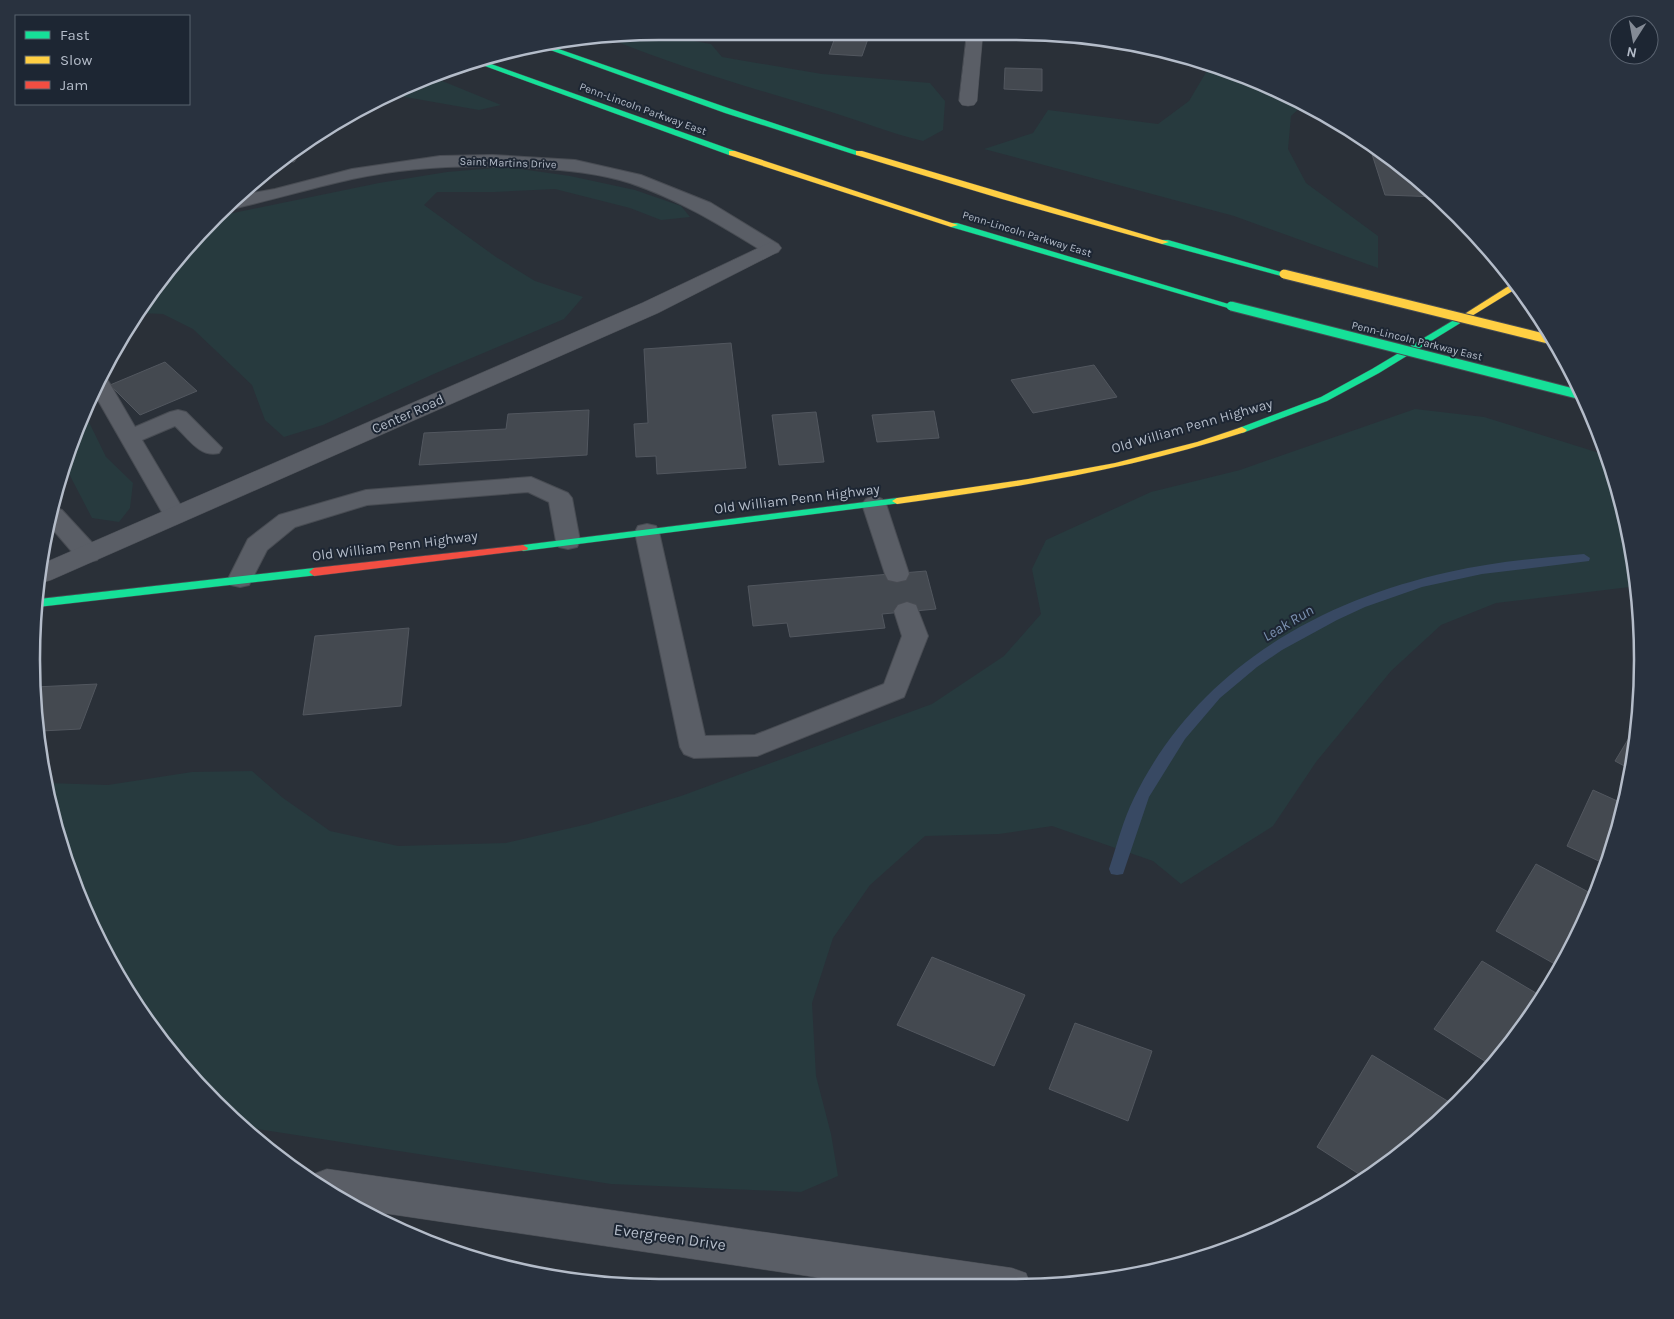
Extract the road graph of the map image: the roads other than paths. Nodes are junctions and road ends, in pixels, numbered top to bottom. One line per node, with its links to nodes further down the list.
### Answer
1 (975, 40): 4 (street)
2 (554, 49): 8 (main road, Penn-Lincoln Parkway East, bridge)
3 (487, 65): 10 (main road, Penn-Lincoln Parkway East, bridge)
4 (968, 101)
5 (244, 200): 6 (lane, Saint Martins Drive)
6 (771, 248): 14 (street, Center Road)
7 (1511, 288): 13 (main road, Old William Penn Highway)
8 (1544, 338)
9 (102, 390): 11 (lane)
10 (1573, 393)
11 (129, 436): 12 (lane); 14 (lane)
12 (211, 448)
13 (874, 504): 16 (main road, Old William Penn Highway); 20 (lane)
14 (175, 516): 18 (street, Center Road)
15 (57, 518): 18 (lane)
16 (647, 532): 17 (main road, Old William Penn Highway); 23 (lane)
17 (568, 541): 21 (main road, Old William Penn Highway); 21 (lane)
18 (88, 554): 19 (street, Center Road)
19 (46, 572)
20 (897, 574)
21 (240, 579): 22 (main road, Old William Penn Highway)
22 (43, 603)
23 (906, 611)
24 (338, 1189): 25 (street, Evergreen Drive)
25 (964, 1279)

